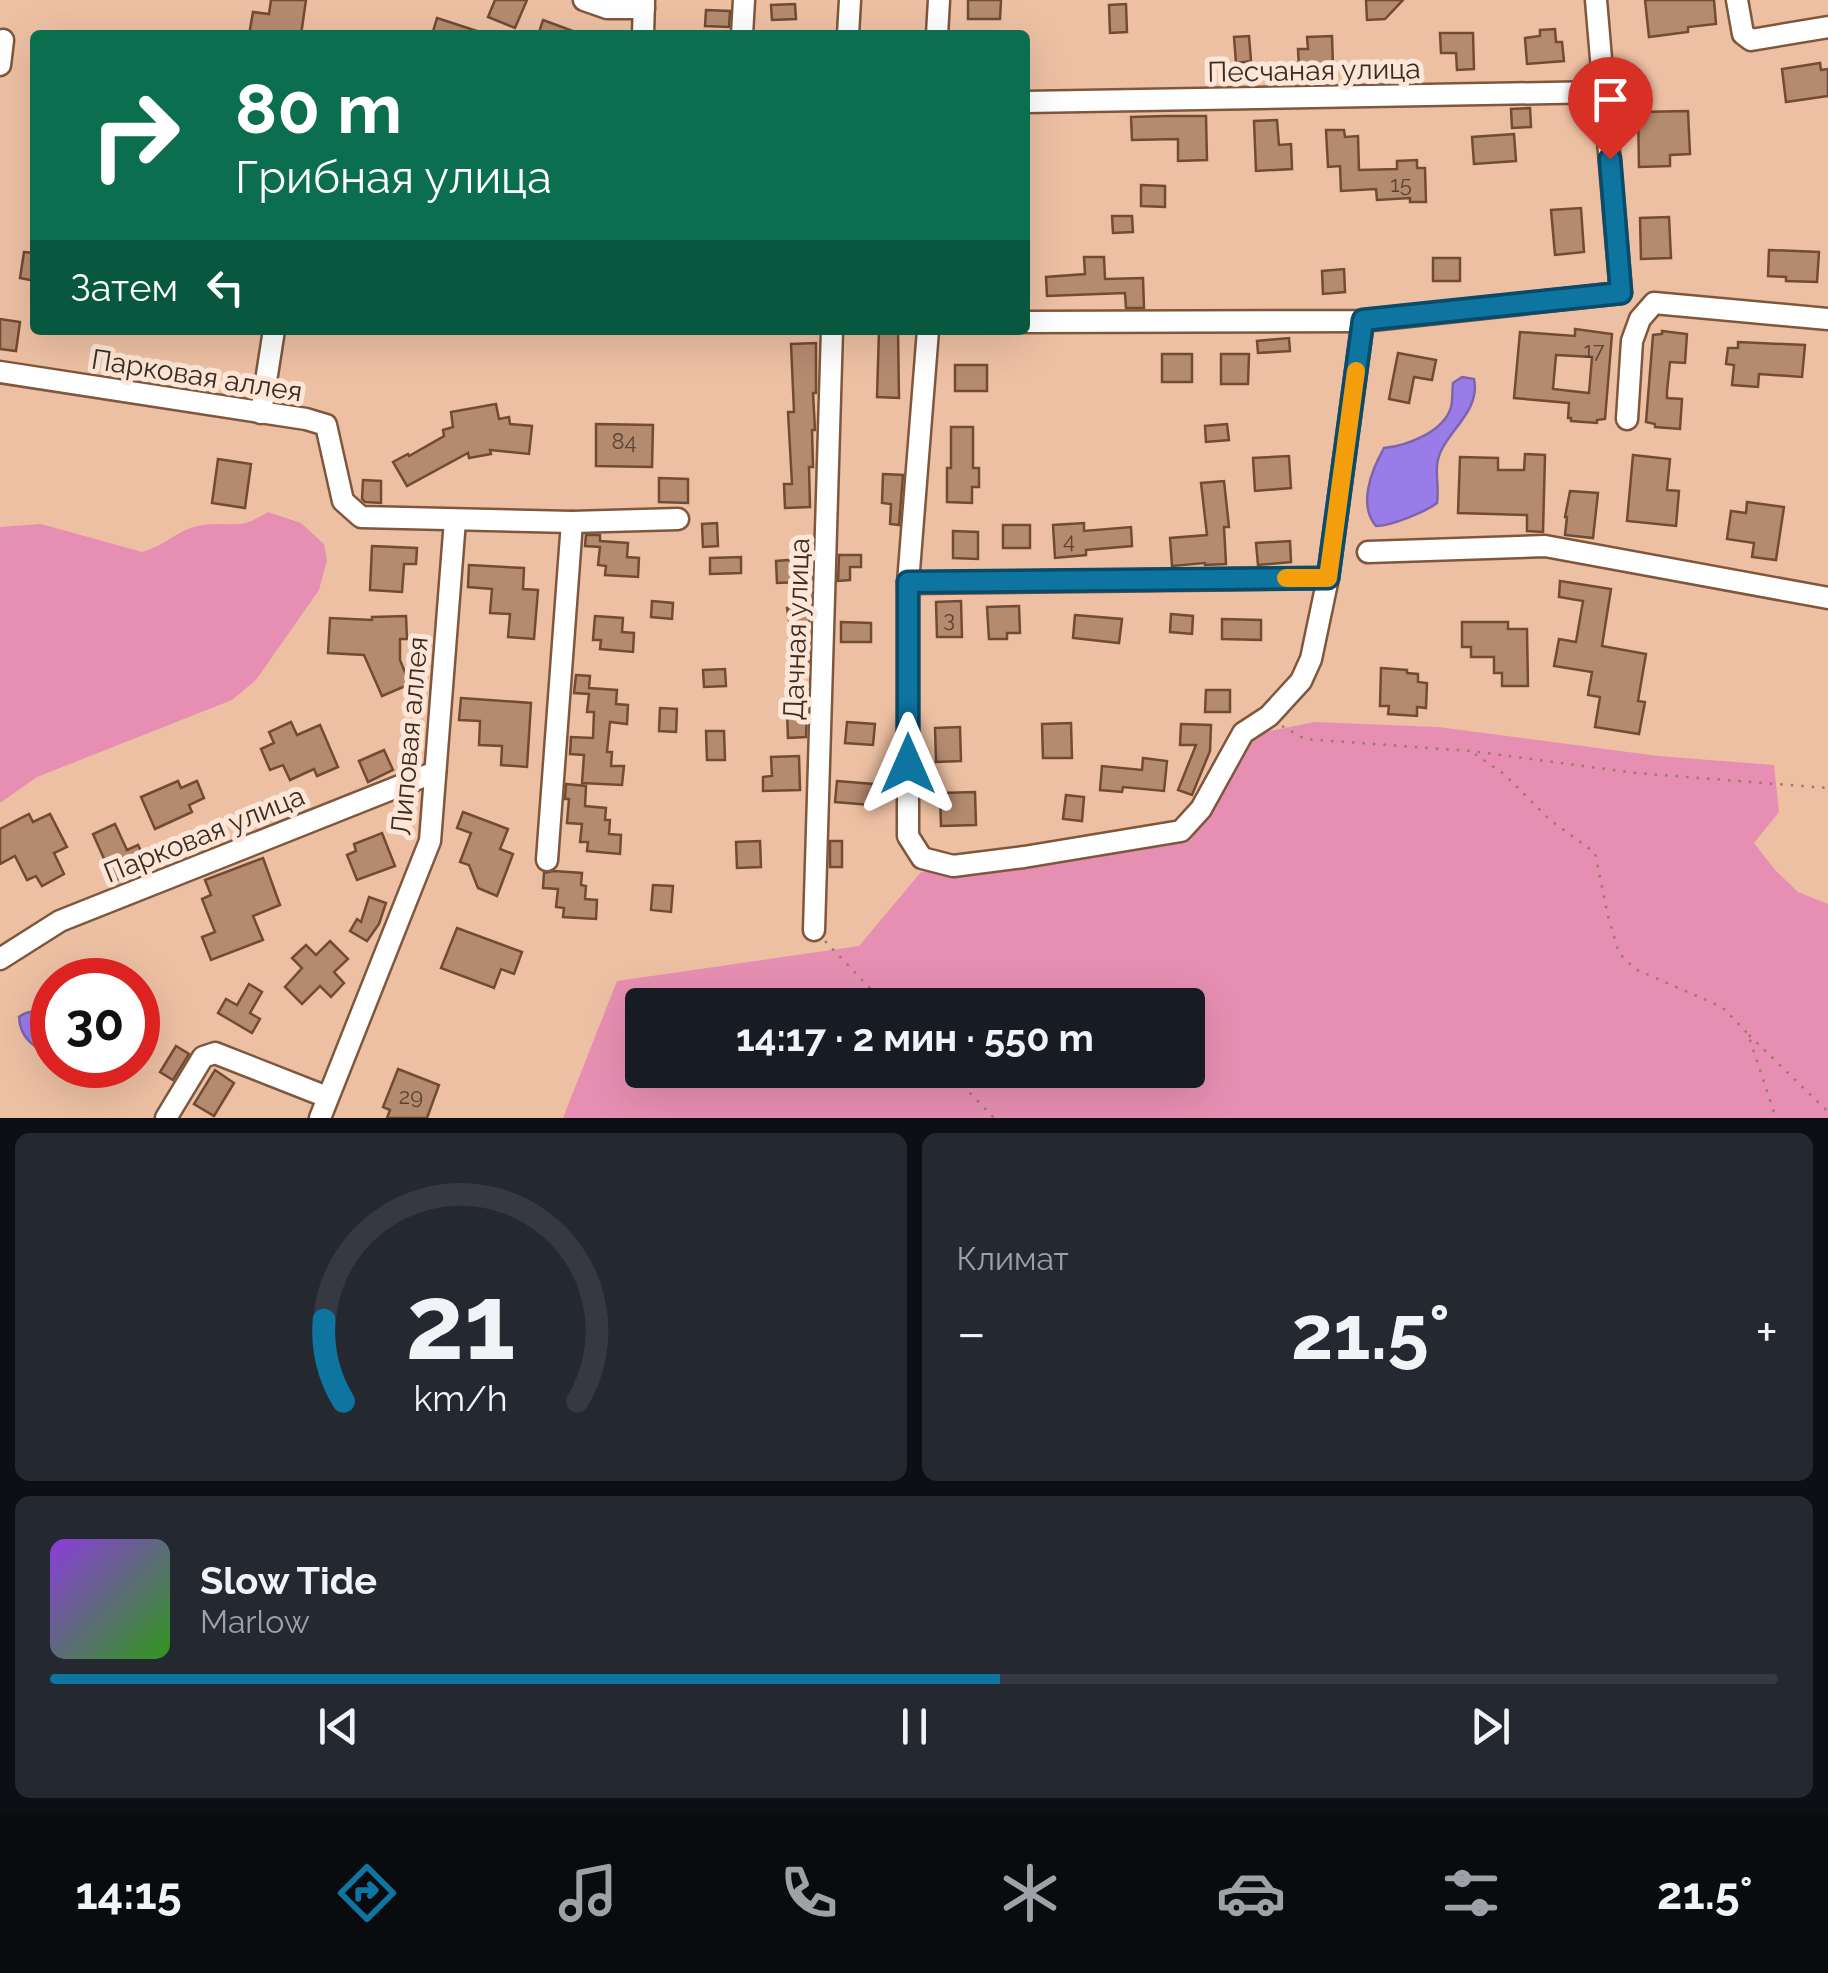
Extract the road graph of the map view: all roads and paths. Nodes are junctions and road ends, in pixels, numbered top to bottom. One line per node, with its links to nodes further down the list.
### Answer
1 (584, 0): 7 (street)
2 (744, 0): 10 (street)
3 (850, 0): 11 (street)
4 (939, 0): 12 (street)
5 (1596, 0): 15 (street)
6 (1738, 0): 8 (street)
7 (644, 4): 9 (street)
8 (1828, 28)
9 (643, 30)
10 (742, 30)
11 (848, 30)
12 (937, 30)
13 (3, 40): 14 (street)
14 (0, 65)
15 (1604, 92): 16 (street, Песчаная улица); 18 (street)
16 (1030, 102)
17 (1828, 319): 25 (street)
18 (1363, 320): 19 (street); 30 (street)
19 (1030, 322)
20 (273, 335): 24 (street)
21 (832, 335): 38 (street, Дачная улица)
22 (928, 335): 31 (street)
23 (0, 372): 24 (street, Парковая аллея)
24 (261, 413): 26 (street, Парковая аллея)
25 (1627, 419)
26 (456, 520): 28 (street, Парковая аллея); 35 (street, Липовая аллея)
27 (678, 520): 28 (street, Парковая аллея)
28 (572, 522): 37 (street)
29 (1368, 552): 32 (street)
30 (1328, 578): 31 (street); 33 (street)
31 (908, 582): 33 (street)
32 (1828, 598)
33 (1269, 716): 34 (path)
34 (1471, 751): 36 (path); 41 (path)
35 (435, 772): 39 (street, Парковая улица); 43 (street, Липовая аллея)
36 (1828, 788)
37 (547, 860)
38 (814, 930): 40 (path)
39 (0, 960)
40 (870, 988)
41 (1748, 1034): 44 (path); 47 (path)
42 (965, 1088): 46 (path)
43 (324, 1108): 45 (street)
44 (1828, 1108)
45 (166, 1118)
46 (994, 1118)
47 (1776, 1118)

